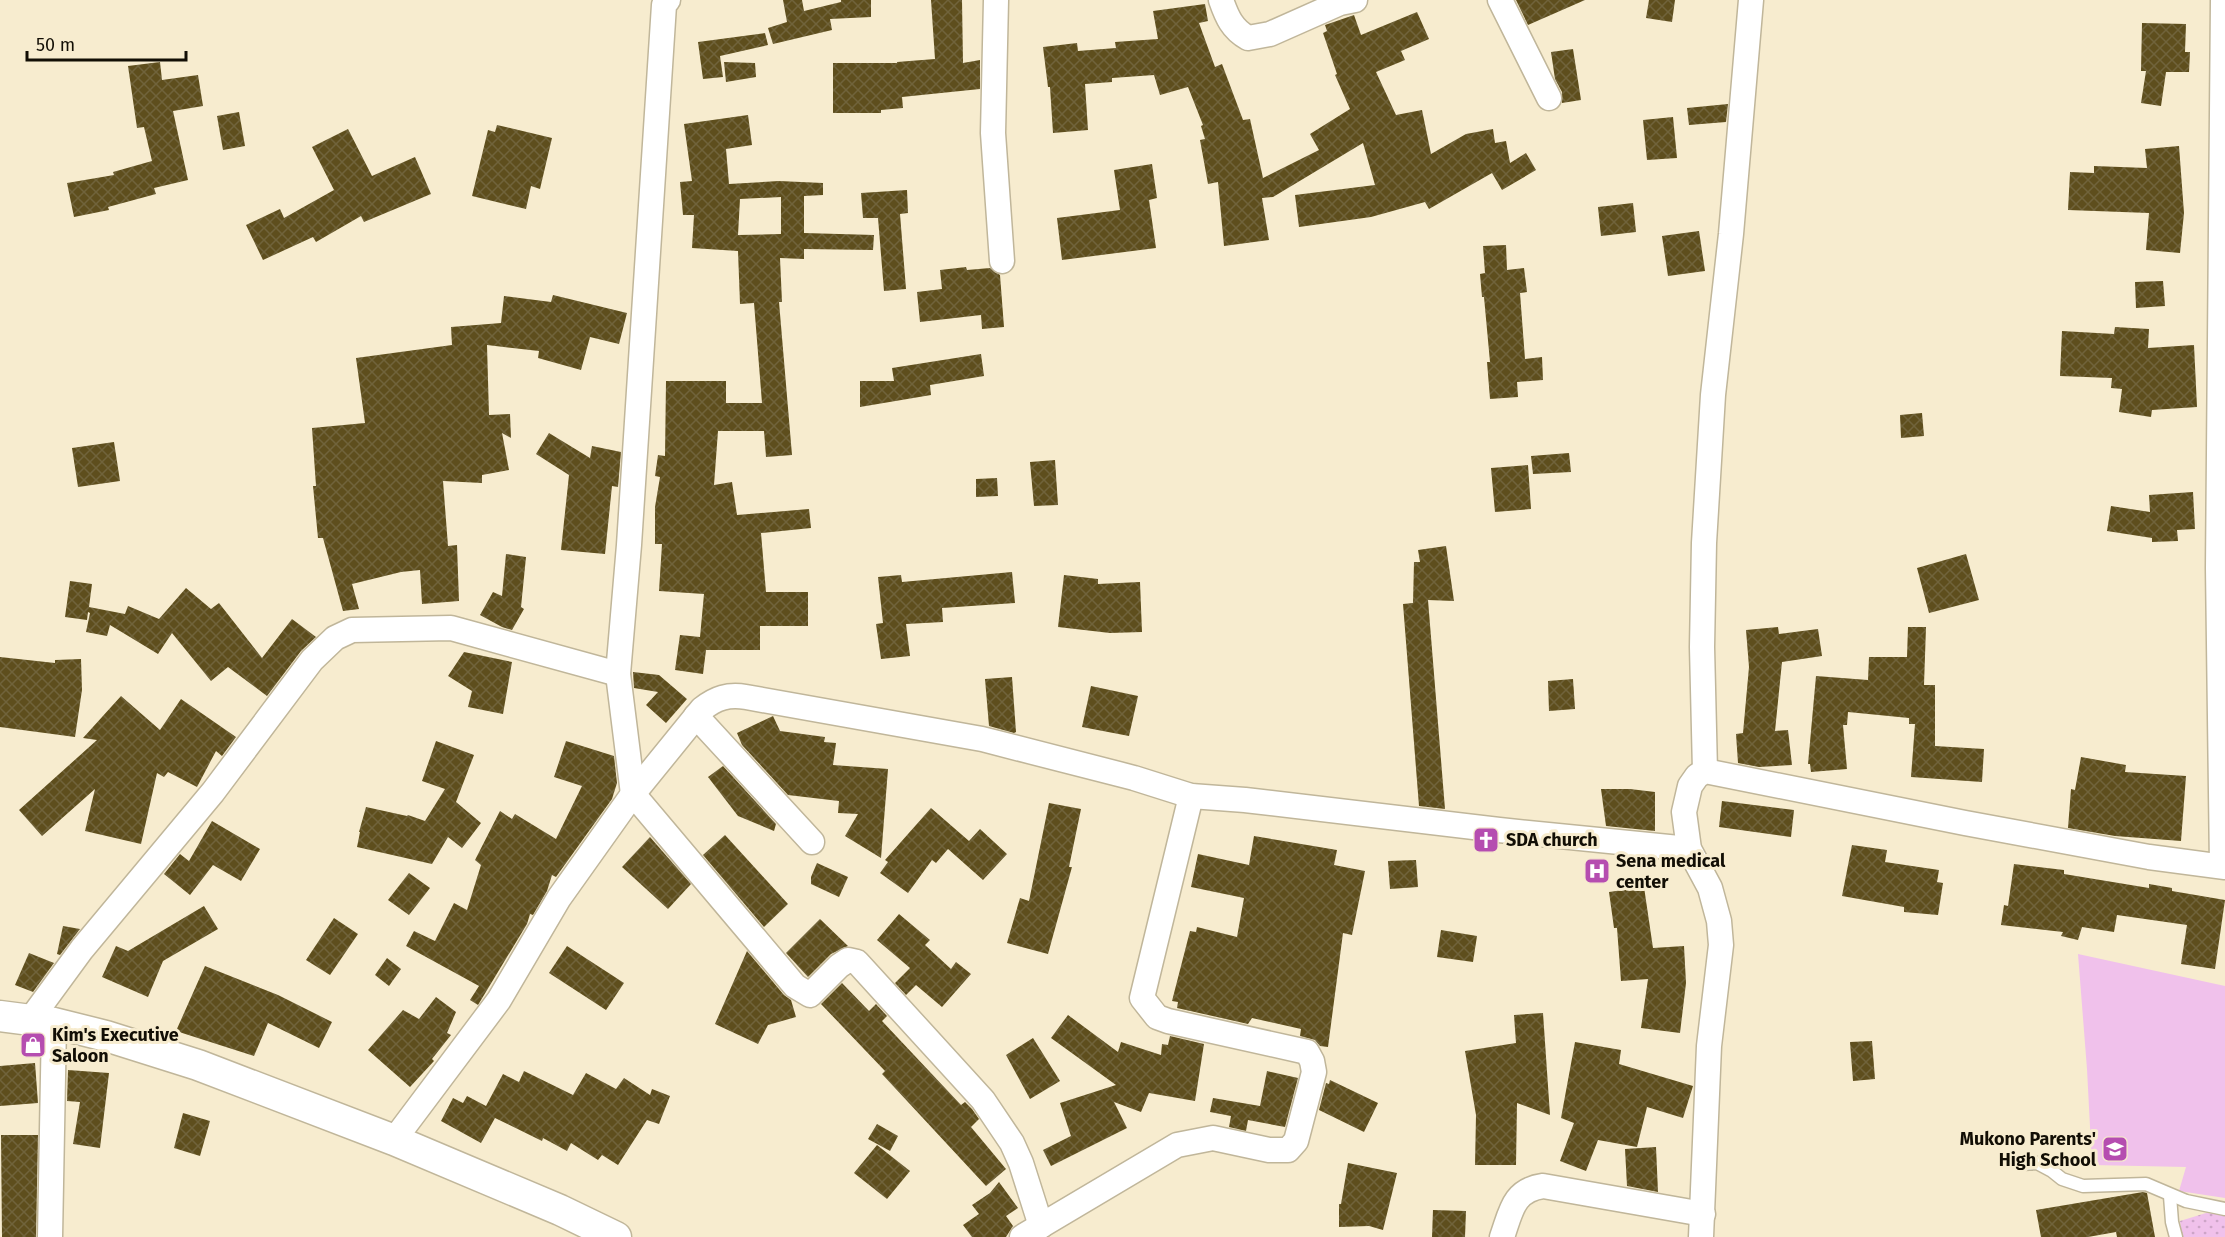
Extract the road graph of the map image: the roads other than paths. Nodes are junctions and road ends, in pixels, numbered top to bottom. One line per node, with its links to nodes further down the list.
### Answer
1 (668, 0): 10 (street)
2 (996, 0): 9 (street)
3 (1221, 0): 4 (street)
4 (1355, 0)
5 (1500, 0): 8 (street)
6 (1751, 0): 12 (street)
7 (2223, 0): 17 (street)
8 (1549, 98)
9 (1002, 261)
10 (618, 674): 13 (street); 19 (street)
11 (696, 716): 13 (street); 14 (street); 15 (street)
12 (1706, 771): 16 (street); 17 (street)
13 (633, 794): 20 (street); 25 (street)
14 (1191, 796): 16 (street); 25 (street)
15 (812, 842)
16 (1689, 849): 24 (street)
17 (2223, 867)
18 (0, 1016): 19 (street)
19 (42, 1022): 20 (street); 26 (street)
20 (394, 1140): 27 (street)
21 (2021, 1164): 22 (lane)
22 (2170, 1196): 23 (lane); 29 (lane)
23 (2225, 1209)
24 (1702, 1226): 28 (street)
25 (1032, 1231)
26 (50, 1237)
27 (616, 1237)
28 (1502, 1237)
29 (2176, 1237)

